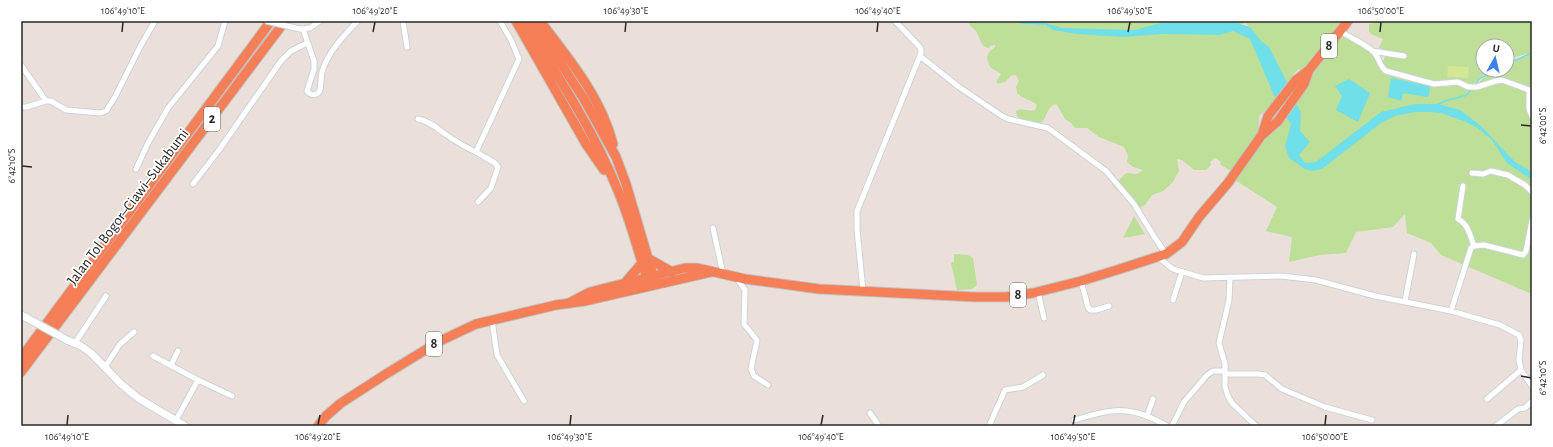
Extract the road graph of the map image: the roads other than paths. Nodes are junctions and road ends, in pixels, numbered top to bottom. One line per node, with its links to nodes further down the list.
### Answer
1 (155, 21): 25 (street)
2 (225, 21): 32 (street)
3 (269, 21): 15 (street, bridge); 39 (highway, Jalan Tol Bogor–Ciawi–Sukabumi / 2)
4 (286, 21): 39 (highway, Jalan Tol Bogor–Ciawi–Sukabumi / 2)
5 (320, 21): 15 (street)
6 (358, 21): 17 (street)
7 (403, 21): 18 (street)
8 (500, 21): 30 (street)
9 (516, 21): 36 (highway)
10 (524, 21): 36 (highway)
11 (532, 21): 31 (highway)
12 (540, 21): 31 (highway)
13 (894, 21): 20 (street)
14 (1348, 21): 16 (highway, 8)
15 (302, 29): 17 (street)
16 (1340, 31): 19 (street); 23 (highway, 8)
17 (307, 43): 34 (street)
18 (407, 47)
19 (1372, 51): 21 (street); 24 (street)
20 (920, 56): 44 (street); 55 (street)
21 (1404, 56)
22 (21, 65): 25 (street)
23 (1300, 82): 29 (highway, 8); 29 (highway, 8)
24 (1531, 91): 27 (street)
25 (46, 101): 26 (street)
26 (21, 107)
27 (1532, 116)
28 (418, 119): 30 (street)
29 (1261, 136): 44 (highway, 8)
30 (476, 152): 38 (street)
31 (616, 157): 45 (highway)
32 (136, 169)
33 (1472, 173): 37 (street)
34 (193, 184)
35 (1463, 186): 42 (street)
36 (617, 187): 45 (highway)
37 (1532, 192)
38 (478, 202)
39 (133, 215): 68 (highway, Jalan Tol Bogor–Ciawi–Sukabumi / 2)
40 (1532, 220): 42 (street)
41 (713, 228): 49 (street)
42 (1474, 246): 62 (street)
43 (1414, 254): 59 (street)
44 (1162, 255): 48 (street); 53 (highway, 8)
45 (645, 261): 46 (highway); 52 (highway); 54 (highway)
46 (672, 272): 47 (highway, 8); 52 (highway, 8)
47 (712, 272): 49 (highway, 8); 52 (highway, 8)
48 (1182, 272): 51 (street); 58 (street)
49 (723, 274): 50 (highway, 8)
50 (735, 276): 55 (highway, 8); 79 (street)
51 (1230, 278): 59 (street); 76 (street)
52 (651, 281): 54 (highway, 8); 60 (highway, 8)
53 (1081, 281): 56 (highway, 8); 61 (street)
54 (623, 284): 60 (highway, 8)
55 (863, 291): 56 (highway, 8)
56 (1038, 292): 64 (street)
57 (106, 296): 67 (street)
58 (1173, 300)
59 (1405, 301): 62 (street)
60 (568, 303): 65 (highway, 8)
61 (1108, 306)
62 (1451, 311): 74 (street)
63 (24, 317): 67 (street, bridge)
64 (1044, 318)
65 (492, 320): 84 (street); 92 (highway, 8)
66 (134, 332): 73 (street)
67 (75, 343): 73 (street)
68 (31, 351): 71 (highway, Jalan Tol Bogor–Ciawi–Sukabumi / 2); 75 (highway, Jalan Tol Bogor–Ciawi–Sukabumi / 2)
69 (178, 351): 72 (street)
70 (153, 356): 72 (street)
71 (21, 358)
72 (171, 364): 78 (street)
73 (105, 367): 88 (street)
74 (1521, 370): 80 (street); 83 (street)
75 (21, 372)
76 (1225, 373): 90 (street); 96 (street); 97 (street)
77 (1043, 375): 94 (street)
78 (198, 380): 81 (street); 88 (street)
79 (768, 385)
80 (1532, 386)
81 (232, 396)
82 (1153, 399): 87 (street)
83 (1486, 399)
84 (524, 401)
85 (1532, 401): 98 (street)
86 (870, 413): 93 (street)
87 (1147, 416): 89 (street); 95 (street)
88 (176, 420): 91 (street)
89 (1074, 420)
90 (1372, 420)
91 (185, 426)
92 (318, 426)
93 (879, 426)
94 (989, 426)
95 (1167, 426)
96 (1172, 426)
97 (1256, 426)
98 (1496, 426)

